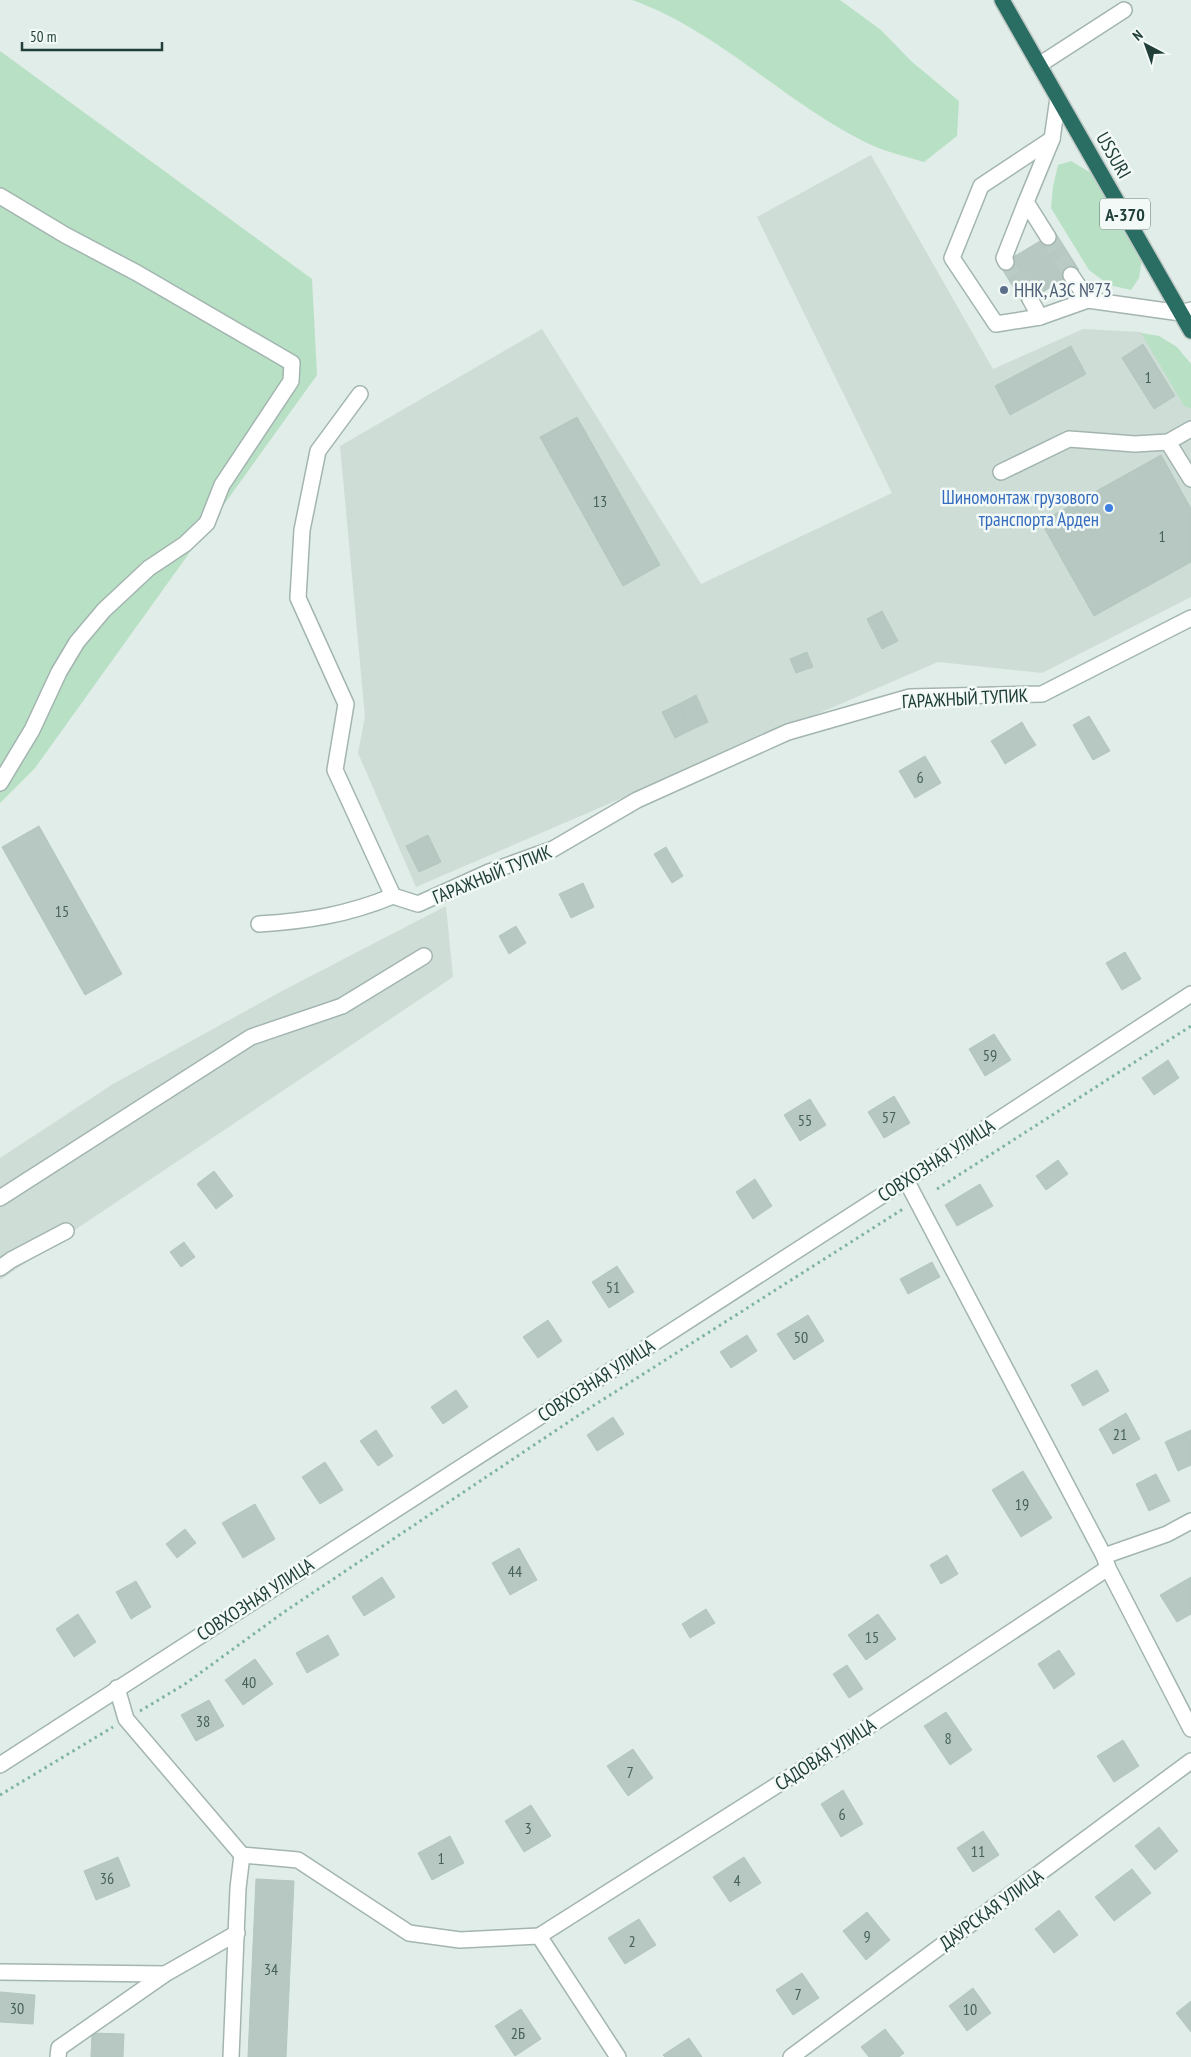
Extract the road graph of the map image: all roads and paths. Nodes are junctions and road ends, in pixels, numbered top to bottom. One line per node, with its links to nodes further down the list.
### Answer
1 (1002, 0): 3 (highway, USSURI / А-370)
2 (1124, 10): 3 (street)
3 (1039, 65): 4 (highway, USSURI / А-370)
4 (1058, 98): 5 (street); 13 (highway, USSURI / А-370)
5 (1052, 139): 7 (street); 14 (street)
6 (0, 196): 22 (street)
7 (1026, 202): 8 (street); 9 (street)
8 (1048, 237)
9 (1006, 262)
10 (1071, 275): 12 (street)
11 (1030, 300): 14 (street)
12 (1088, 300): 13 (street); 14 (street)
13 (1186, 312): 15 (highway, USSURI / А-370)
14 (1040, 317)
15 (1191, 331)
16 (360, 394): 23 (street)
17 (1191, 429): 18 (street)
18 (1168, 442): 19 (street); 20 (street)
19 (1001, 472)
20 (1191, 479)
21 (1191, 618): 23 (street, ГАРАЖНЫЙ ТУПИК)
22 (0, 783)
23 (393, 896): 24 (street)
24 (258, 924)
25 (424, 956): 30 (street)
26 (1191, 994): 28 (street, СОВХОЗНАЯ УЛИЦА)
27 (1191, 1026): 29 (path)
28 (906, 1180): 35 (street); 36 (street, СОВХОЗНАЯ УЛИЦА)
29 (937, 1189)
30 (0, 1198)
31 (906, 1208): 37 (path)
32 (66, 1231): 33 (street)
33 (0, 1268)
34 (1191, 1521): 35 (street, САДОВАЯ УЛИЦА)
35 (1106, 1562): 38 (street); 44 (street, САДОВАЯ УЛИЦА)
36 (117, 1688): 37 (street); 40 (street, СОВХОЗНАЯ УЛИЦА)
37 (126, 1719): 41 (path); 42 (street)
38 (1191, 1729)
39 (1191, 1761): 50 (street, ДАУРСКАЯ УЛИЦА)
40 (0, 1765)
41 (0, 1795)
42 (242, 1855): 43 (street); 44 (street)
43 (237, 1932): 46 (street); 48 (street)
44 (539, 1936): 49 (street)
45 (0, 1972): 46 (street)
46 (165, 1974): 47 (street)
47 (58, 2057)
48 (231, 2057)
49 (618, 2057)
50 (791, 2057)

